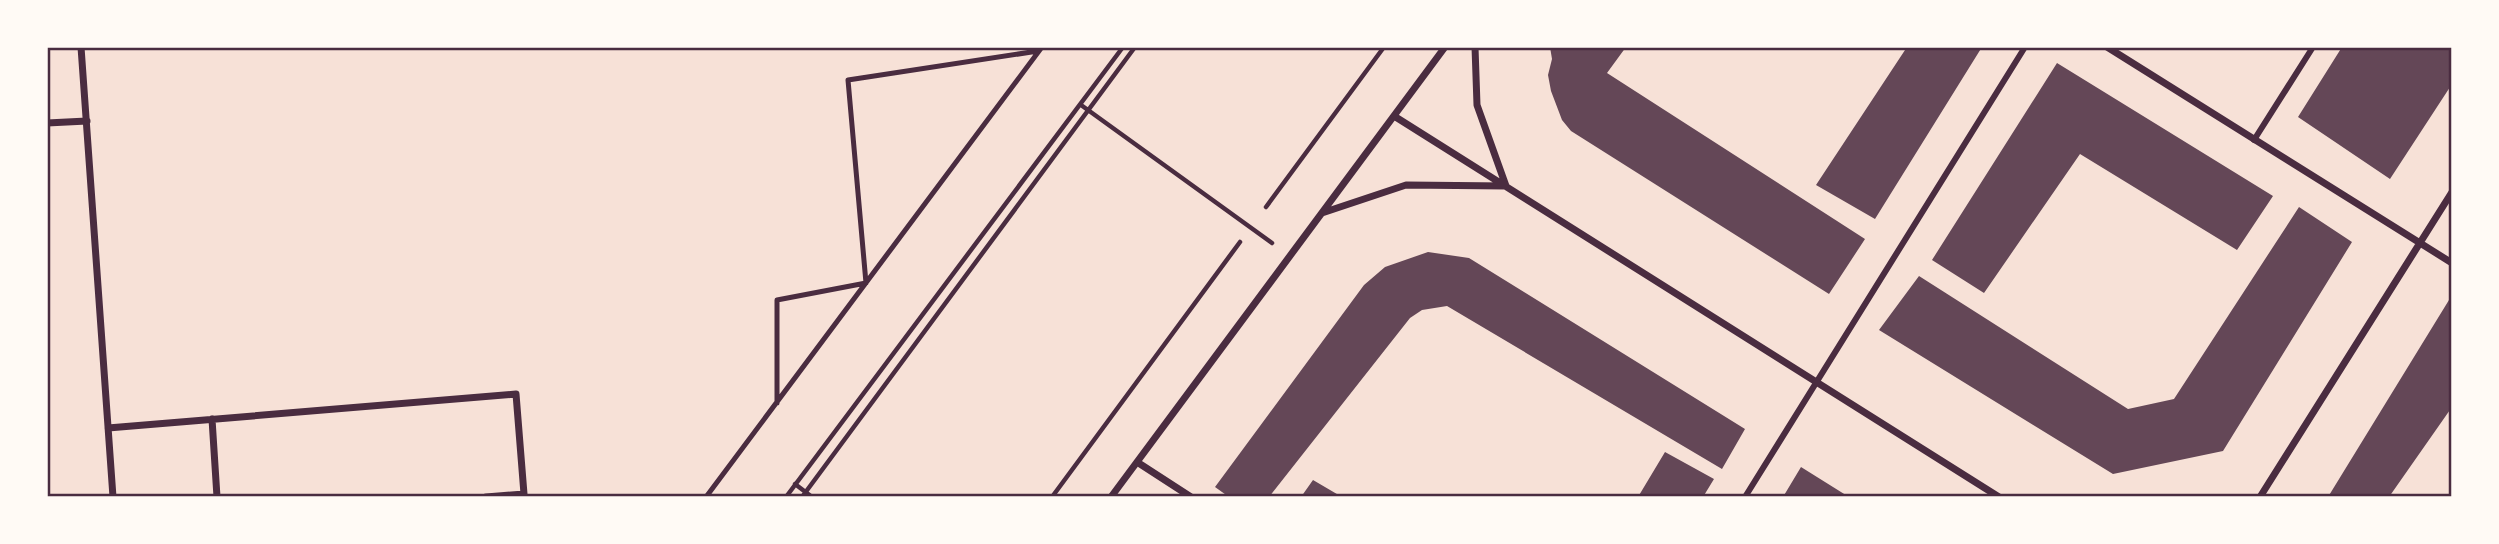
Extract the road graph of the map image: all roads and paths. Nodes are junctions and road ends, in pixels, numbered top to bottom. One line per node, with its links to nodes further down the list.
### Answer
1 (82, 47): 14 (street)
2 (1123, 47): 11 (path)
3 (1135, 47): 12 (path)
4 (1384, 47): 19 (path)
5 (1445, 47): 13 (street)
6 (1475, 47): 17 (street)
7 (2025, 47): 26 (street)
8 (2107, 47): 16 (street)
9 (2313, 47): 16 (street)
10 (1040, 49): 25 (lane); 25 (lane)
11 (1080, 104): 12 (path); 31 (path)
12 (1088, 110): 23 (path); 32 (path)
13 (1394, 116): 17 (street); 20 (street)
14 (87, 121): 15 (street); 29 (street)
15 (47, 123)
16 (2255, 140): 22 (street)
17 (1506, 186): 20 (street); 26 (street)
18 (2452, 192): 22 (street)
19 (1266, 207)
20 (1322, 213): 23 (street)
21 (1240, 242): 39 (path)
22 (2419, 243): 24 (street); 44 (street)
23 (1289, 256): 30 (street)
24 (2452, 263)
25 (866, 283): 27 (lane); 27 (lane)
26 (1816, 382): 42 (street); 43 (street)
27 (776, 402): 36 (lane)
28 (212, 419): 29 (street); 34 (street); 35 (street)
29 (108, 428): 33 (street)
30 (1137, 462): 40 (street); 41 (street)
31 (795, 484): 32 (path); 37 (path)
32 (804, 494): 38 (path)
33 (113, 497)
34 (217, 497)
35 (486, 497)
36 (706, 497)
37 (786, 497)
38 (812, 497)
39 (1052, 497)
40 (1111, 497)
41 (1191, 497)
42 (1745, 497)
43 (1999, 497)
44 (2260, 497)

